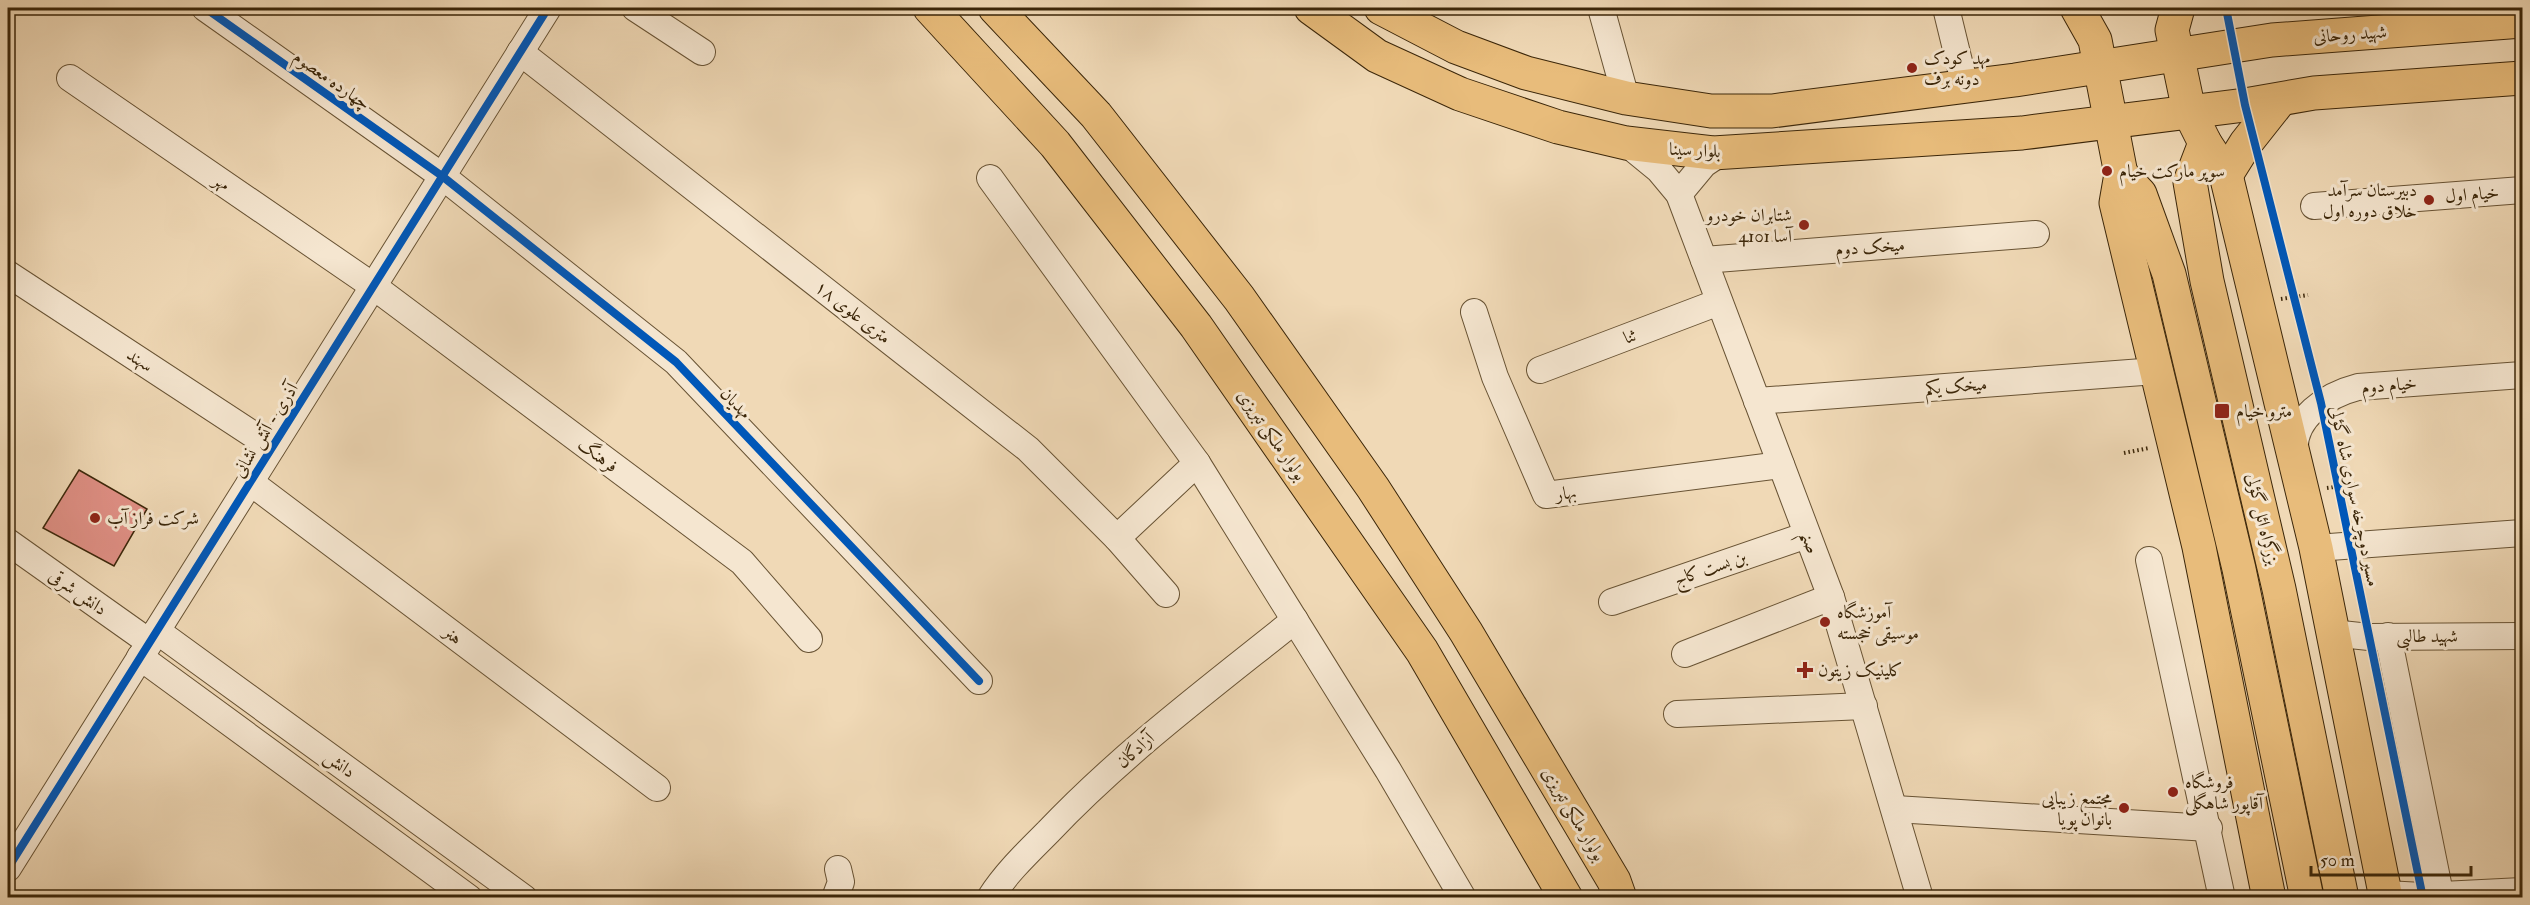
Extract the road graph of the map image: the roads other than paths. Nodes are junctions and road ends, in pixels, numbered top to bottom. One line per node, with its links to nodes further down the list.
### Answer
1 (205, 8): 29 (street, چهارده معصوم)
2 (635, 8): 15 (street)
3 (930, 8): 82 (main road, بولوار ملکی تبریزی)
4 (995, 8): 74 (main road, بولوار ملکی تبریزی)
5 (1311, 8): 24 (main road, بلوار سینا)
6 (1382, 8): 20 (main road)
7 (1601, 8): 20 (street)
8 (1946, 8): 19 (street)
9 (2077, 8): 16 (main road)
10 (2100, 8): 16 (main road)
11 (539, 11): 14 (street, آذرى - آتش نشانى)
12 (2523, 21): 13 (main road, شهید روحانی)
13 (2172, 25): 16 (main road, شهید روحانی); 22 (main road)
14 (520, 52): 29 (street, آذرى - آتش نشانى); 51 (street, ۱۸ متری علوی)
15 (702, 52)
16 (2097, 54): 19 (main road); 23 (main road)
17 (70, 78): 37 (street, مهر)
18 (2523, 78): 21 (main road)
19 (1965, 86): 20 (main road)
20 (1626, 98)
21 (2280, 100): 22 (main road); 28 (main road)
22 (2189, 111): 23 (main road, بلوار سینا); 25 (main road)
23 (2111, 123): 26 (main road, بلوار سینا); 27 (main road)
24 (1626, 142): 26 (main road, بلوار سینا); 32 (street, صنم)
25 (2205, 143): 28 (main road); 87 (main road, بزرگراه ائل گؤلی)
26 (1722, 152): 32 (street)
27 (2121, 174): 41 (main road); 86 (main road, بزرگراه ائل گؤلی)
28 (2226, 175): 45 (main road)
29 (442, 176): 37 (street, آذرى - آتش نشانى); 65 (street, مهدیان)
30 (990, 178): 46 (street)
31 (2523, 190): 33 (street, خیام اول)
32 (1679, 194): 35 (street, صنم)
33 (2314, 206)
34 (2036, 234): 35 (street, میخک دوم)
35 (1704, 260): 38 (street, صنم)
36 (8, 274): 44 (street, سهند)
37 (373, 286): 44 (street, آذرى - آتش نشانى); 62 (street, فرهنگ)
38 (1719, 302): 40 (street, ثنا); 43 (street, صنم)
39 (1474, 312): 47 (street, بهار)
40 (1540, 370)
41 (2156, 371): 43 (street, میخک یکم); 85 (main road)
42 (2523, 375): 45 (street, خیام دوم)
43 (1757, 400): 47 (street, صنم)
44 (272, 447): 48 (street, آذرى - آتش نشانى)
45 (2295, 454): 53 (main road)
46 (1197, 463): 51 (street); 58 (street)
47 (1781, 465): 50 (street, صنم)
48 (250, 482): 63 (street, آذرى - آتش نشانى); 68 (street, هنر)
49 (2523, 534): 53 (street)
50 (1807, 535): 56 (street, صنم); 57 (street, بن بست کاج)
51 (1117, 537): 55 (street, ۱۸ متری علوی)
52 (8, 542): 63 (street, دانش شرقی)
53 (2316, 548): 59 (main road)
54 (2149, 560): 70 (street)
55 (1166, 594)
56 (1831, 597): 64 (street); 66 (street, صنم)
57 (1612, 602)
58 (1295, 620): 80 (street, آزادگان); 81 (street)
59 (2332, 633): 60 (street, شهید طالبی); 75 (main road)
60 (2388, 636): 61 (street, شهید طالبی); 76 (street)
61 (2523, 636)
62 (809, 639)
63 (149, 643): 71 (street, آذرى - آتش نشانى); 77 (street, دانش); 78 (street, دانش)
64 (1685, 654)
65 (980, 681)
66 (1864, 706): 67 (street); 69 (street, صنم)
67 (1677, 714)
68 (657, 788)
69 (1895, 809): 70 (street); 83 (street, صنم)
70 (2208, 828): 84 (street)
71 (8, 868)
72 (837, 869): 79 (street)
73 (2523, 891): 76 (street)
74 (1623, 892)
75 (2386, 896): 76 (street)
76 (2441, 896)
77 (469, 897)
78 (524, 897)
79 (836, 897)
80 (990, 897)
81 (1463, 897)
82 (1566, 897)
83 (1920, 897)
84 (2222, 897)
85 (2269, 897)
86 (2307, 897)
87 (2342, 897)

